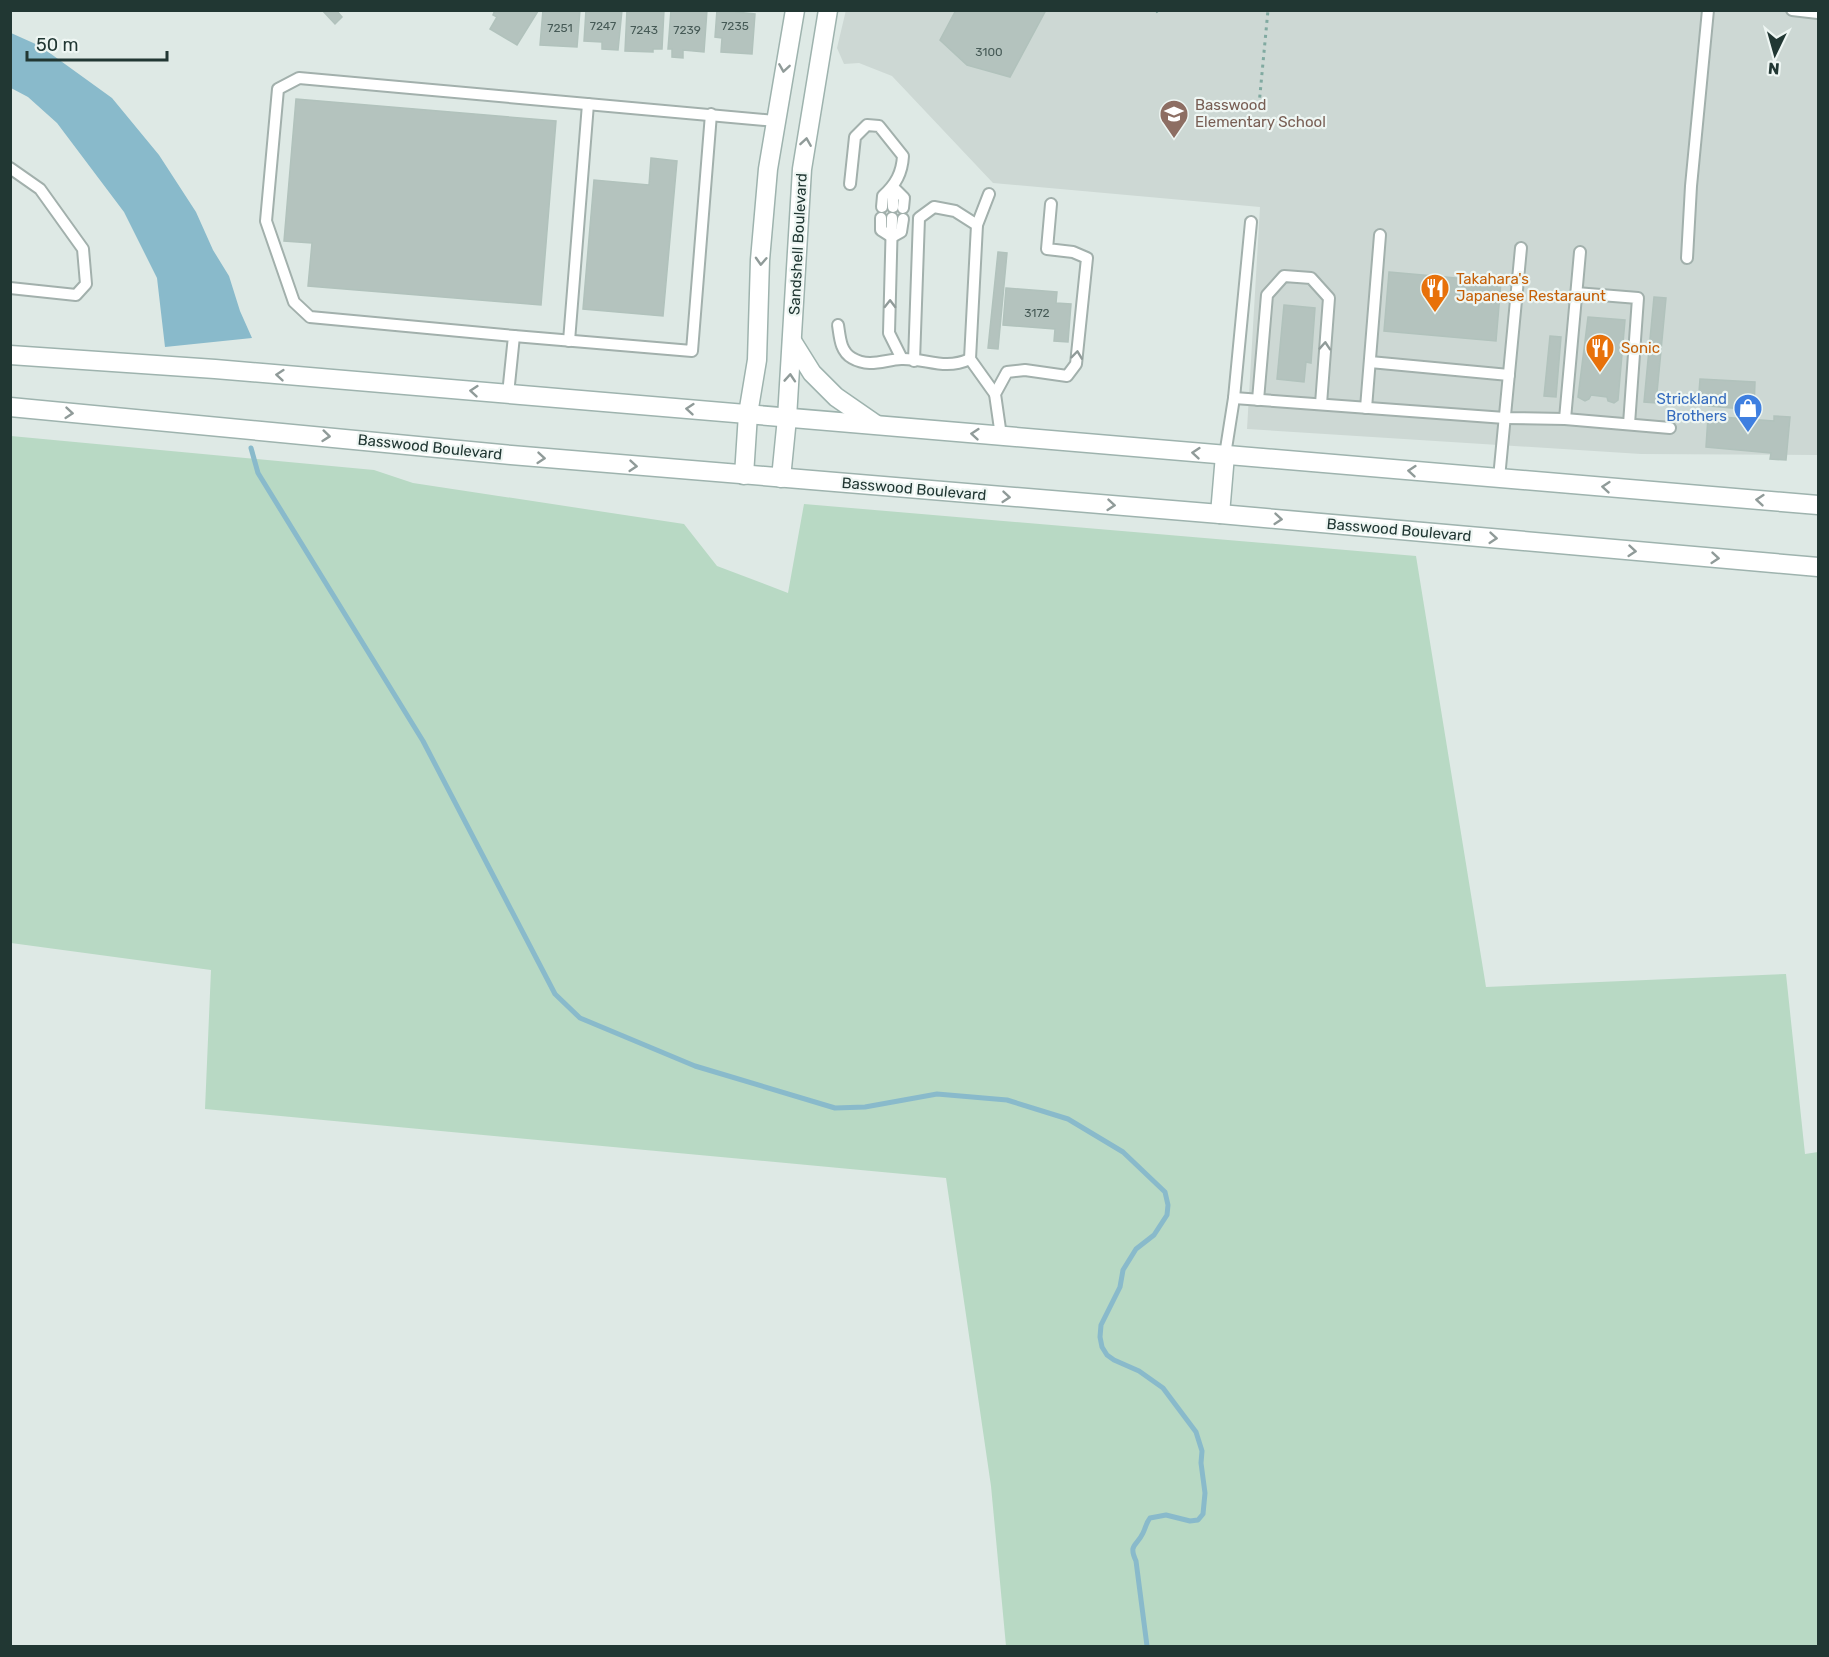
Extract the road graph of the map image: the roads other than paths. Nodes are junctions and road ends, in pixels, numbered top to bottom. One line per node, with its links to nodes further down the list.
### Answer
1 (795, 10): 8 (main road, one-way to 8)
2 (828, 10): 26 (main road, Sandshell Boulevard, one-way to 2)
3 (1708, 10): 20 (lane)
4 (1791, 10): 5 (lane)
5 (1818, 13)
6 (588, 104): 7 (lane); 24 (lane); 25 (lane)
7 (711, 114): 8 (lane); 25 (lane)
8 (776, 121): 40 (main road, one-way to 40)
9 (10, 168): 21 (lane)
10 (850, 184): 11 (lane)
11 (893, 187): 14 (lane); 14 (lane)
12 (989, 194): 16 (lane)
13 (1051, 204): 34 (lane, one-way to 13)
14 (892, 213): 28 (lane, one-way to 14)
15 (1251, 222): 35 (lane)
16 (977, 225): 29 (lane); 30 (lane)
17 (1380, 235): 31 (lane)
18 (1521, 248): 32 (lane)
19 (1580, 252): 22 (lane)
20 (1687, 258)
21 (10, 288)
22 (1576, 293): 43 (lane); 44 (lane)
23 (838, 325): 28 (lane)
24 (514, 336): 25 (lane); 33 (lane)
25 (569, 341)
26 (792, 341): 41 (main road, Sandshell Boulevard, one-way to 26); 45 (main road)
27 (10, 355): 33 (main road, one-way to 27)
28 (902, 359): 30 (lane)
29 (970, 359): 30 (lane); 34 (lane)
30 (914, 361)
31 (1370, 362): 32 (lane); 39 (lane)
32 (1509, 375): 42 (lane)
33 (508, 394): 40 (main road, one-way to 33)
34 (995, 394): 47 (lane)
35 (1234, 398): 36 (lane); 48 (lane)
36 (1258, 400): 37 (lane); 37 (lane, one-way to 36)
37 (1321, 404): 39 (lane)
38 (10, 407): 49 (main road, Basswood Boulevard, one-way to 49)
39 (1366, 408): 42 (lane)
40 (748, 414): 41 (main road); 49 (main road)
41 (787, 418): 45 (main road); 50 (main road, Sandshell Boulevard)
42 (1505, 418): 43 (lane); 51 (lane)
43 (1565, 419): 44 (lane)
44 (1629, 424): 46 (lane)
45 (876, 425): 47 (main road, one-way to 45)
46 (1670, 428)
47 (1001, 436): 48 (main road, one-way to 47)
48 (1225, 455): 51 (main road, one-way to 48); 53 (main road)
49 (744, 475): 50 (main road, Basswood Boulevard)
50 (781, 478): 53 (main road, Basswood Boulevard, one-way to 53)
51 (1499, 478): 52 (main road, one-way to 51)
52 (1818, 505)
53 (1220, 514): 54 (main road, Basswood Boulevard, one-way to 54)
54 (1818, 567)

